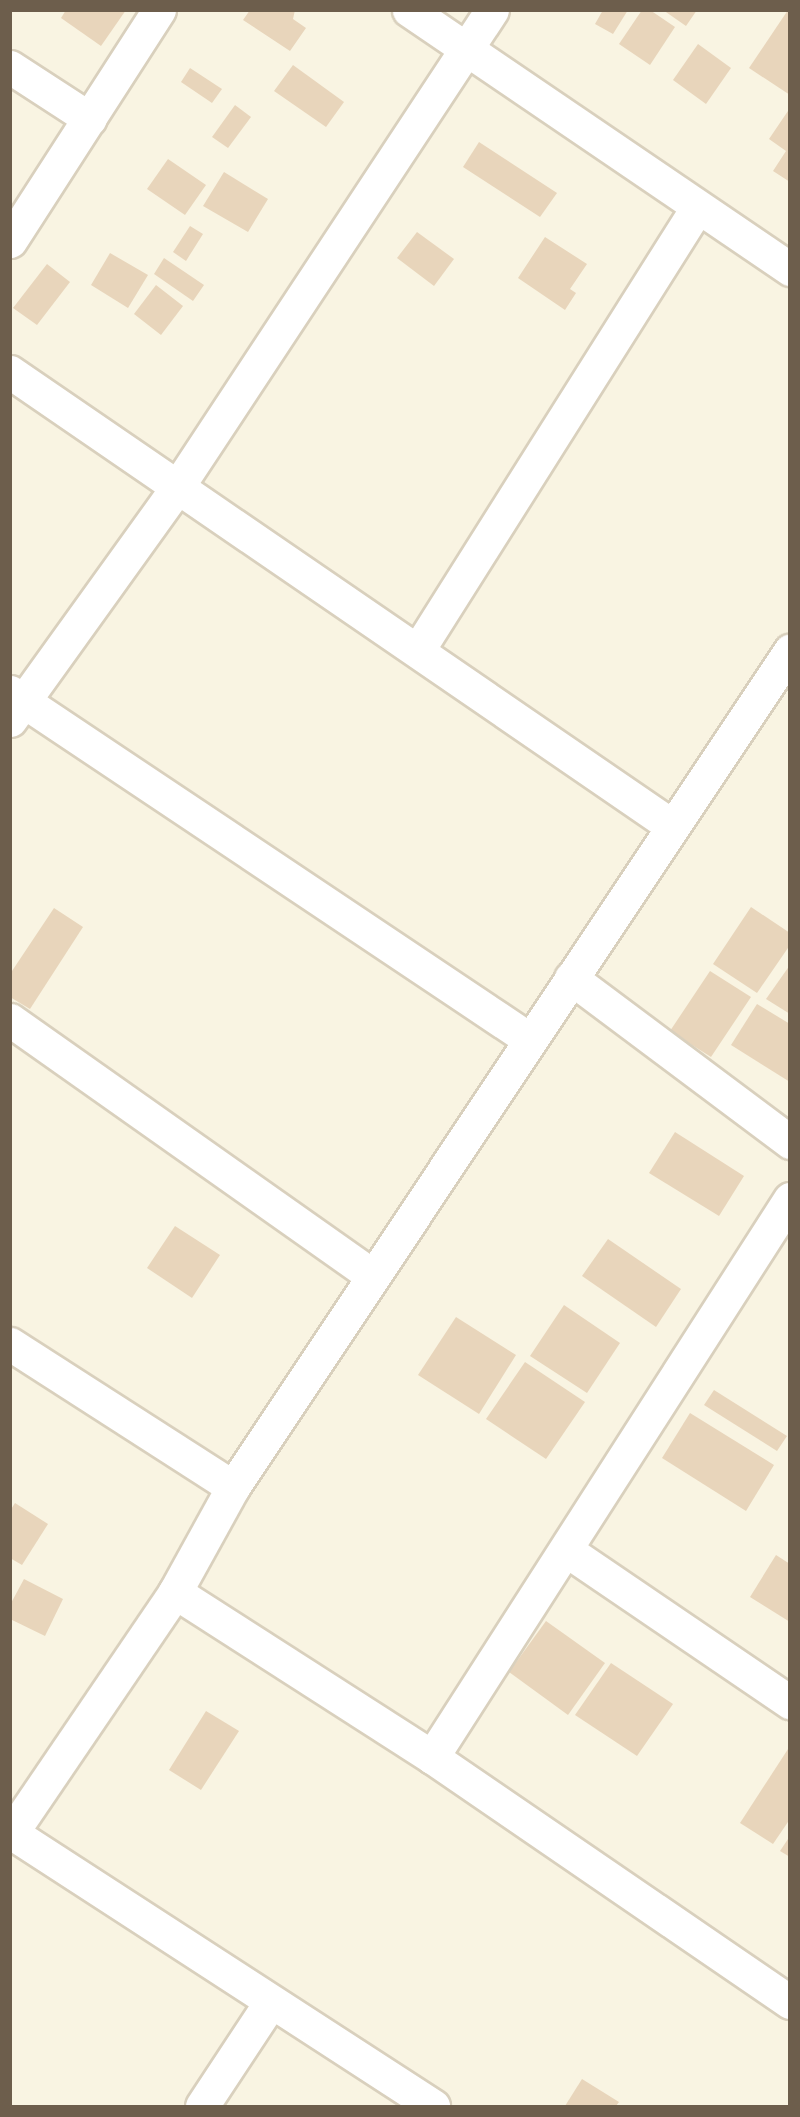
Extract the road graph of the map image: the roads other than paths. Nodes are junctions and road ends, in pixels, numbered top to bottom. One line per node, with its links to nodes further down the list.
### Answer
1 (159, 10): 6 (street)
2 (409, 10): 4 (street)
3 (492, 10): 4 (street)
4 (464, 47): 7 (street); 11 (street)
5 (10, 67): 6 (street)
6 (90, 119): 8 (street)
7 (697, 208): 9 (street); 12 (street)
8 (10, 241)
9 (789, 269)
10 (10, 372): 11 (street)
11 (178, 486): 12 (street); 14 (street)
12 (418, 650): 15 (street)
13 (789, 651): 15 (street)
14 (15, 704): 18 (street)
15 (672, 826): 16 (street)
16 (571, 978): 18 (street); 19 (street)
17 (10, 1020): 21 (street)
18 (529, 1039): 21 (street)
19 (789, 1142)
20 (789, 1200): 24 (street)
21 (373, 1276): 23 (street)
22 (10, 1344): 23 (street)
23 (233, 1487): 25 (street)
24 (566, 1550): 26 (street); 27 (street)
25 (175, 1592): 27 (street); 28 (street)
26 (789, 1702)
27 (432, 1757): 29 (street)
28 (11, 1834): 30 (street)
29 (789, 2002)
30 (270, 2003): 31 (street); 32 (street)
31 (201, 2106)
32 (434, 2106)

